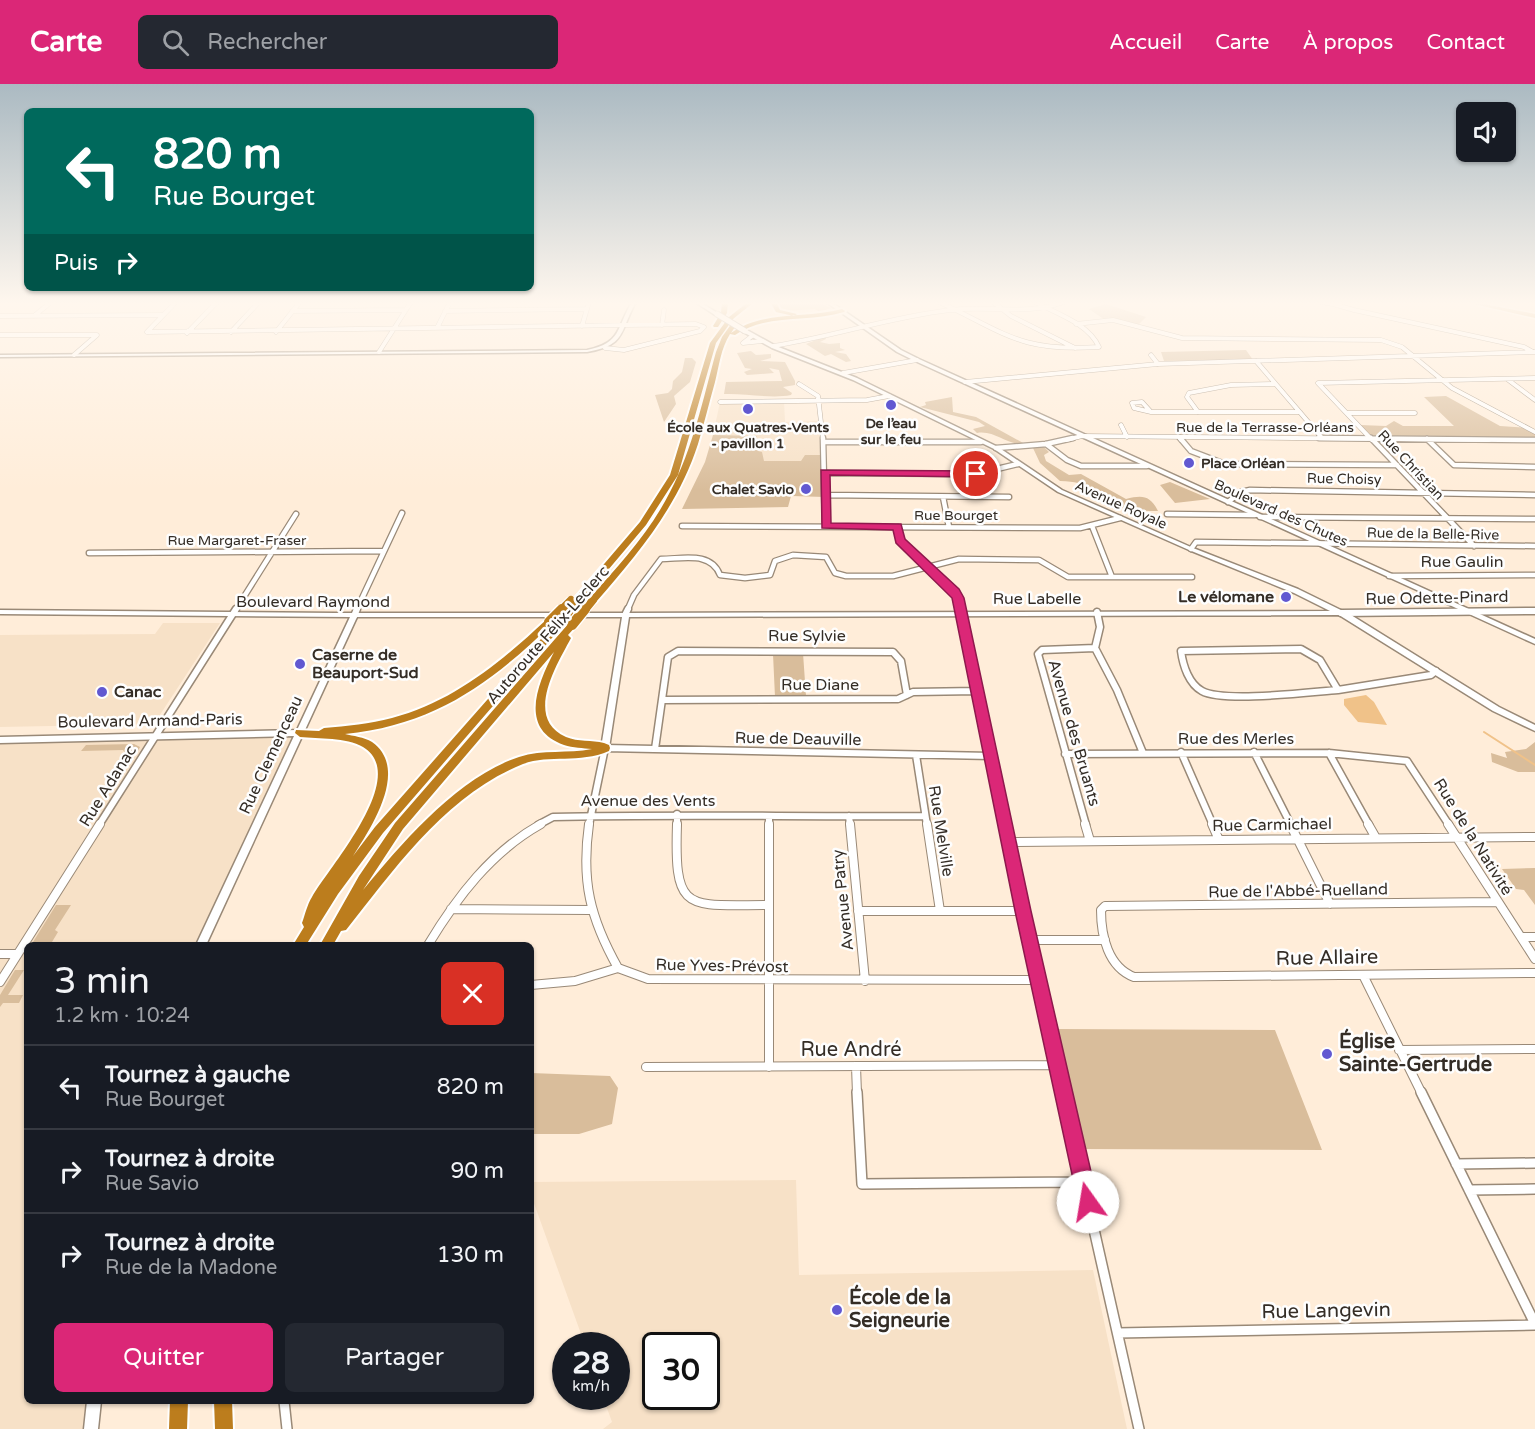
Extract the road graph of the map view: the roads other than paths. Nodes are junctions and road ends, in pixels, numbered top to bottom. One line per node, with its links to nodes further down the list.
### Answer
1 (705, 365): 82 (highway, Autoroute Félix-Leclerc, bridge)
2 (716, 365): 83 (highway, Autoroute Félix-Leclerc, bridge)
3 (822, 365): 9 (street, Avenue Royale)
4 (890, 365): 9 (street)
5 (927, 365): 13 (street, Boulevard des Chutes)
6 (1150, 365): 13 (street)
7 (1259, 365): 15 (street)
8 (1423, 365): 12 (street)
9 (843, 373): 16 (street, Avenue Royale)
10 (1506, 378): 11 (street); 12 (street); 18 (street)
11 (1535, 378)
12 (1442, 380): 23 (street, Rue Christian); 26 (street)
13 (965, 382): 27 (street, Boulevard des Chutes)
14 (799, 384): 17 (street)
15 (1275, 384): 21 (street); 22 (street)
16 (889, 396): 17 (street); 35 (street, Avenue Royale)
17 (819, 400): 19 (street); 34 (street)
18 (1535, 400)
19 (720, 402)
20 (1150, 412): 21 (street)
21 (1198, 412): 22 (street)
22 (1300, 412): 30 (street)
23 (1347, 413): 24 (street); 31 (street, Rue Christian)
24 (1415, 413)
25 (1121, 425): 28 (street)
26 (1535, 432)
27 (1082, 436): 28 (street, Rue de la Terrasse-Orléans); 36 (street, Rue de la Terrasse-Orléans); 40 (street, Boulevard des Chutes)
28 (1127, 437): 29 (street, Rue de la Terrasse-Orléans)
29 (1179, 437): 30 (street, Rue de la Terrasse-Orléans); 39 (street)
30 (1322, 438): 31 (street, Rue de la Terrasse-Orléans)
31 (1372, 439): 32 (street, Rue de la Terrasse-Orléans); 39 (street, Rue Christian)
32 (1427, 439): 33 (street, Rue de la Terrasse-Orléans); 41 (street)
33 (1535, 440)
34 (824, 442): 35 (street); 42 (street)
35 (981, 442): 37 (street, Avenue Royale)
36 (1046, 444): 37 (street, Rue de la Terrasse-Orléans); 40 (street)
37 (996, 448): 38 (street, Avenue Royale)
38 (1018, 464): 42 (street); 53 (street, Avenue Royale)
39 (1397, 465): 43 (street, Rue Christian)
40 (1147, 466): 48 (street, Boulevard des Chutes)
41 (1535, 467)
42 (825, 472): 44 (street)
43 (1423, 492): 45 (street, Rue Choisy); 48 (street, Rue Choisy); 54 (street, Rue Christian)
44 (825, 495): 46 (street); 57 (street)
45 (1535, 495)
46 (943, 497): 47 (street); 60 (street)
47 (1010, 497)
48 (1228, 502): 52 (street, Boulevard des Chutes)
49 (402, 513): 65 (street, Rue Clemenceau)
50 (296, 514): 66 (street, Rue Adanac)
51 (1167, 514): 52 (street)
52 (1258, 516): 54 (street); 61 (street, Boulevard des Chutes)
53 (1120, 518): 59 (street, Rue Bourget); 64 (street, Avenue Royale)
54 (1448, 519): 55 (street); 62 (street, Rue Christian)
55 (1535, 519)
56 (682, 526): 57 (street, Rue Bourget)
57 (825, 526): 58 (street, Rue Bourget)
58 (898, 526): 60 (street, Rue Bourget); 68 (street)
59 (1092, 526): 60 (street, Rue Bourget); 71 (street)
60 (949, 527)
61 (1320, 544): 62 (street, Rue de la Belle-Rive); 64 (street, Rue de la Belle-Rive); 70 (street, Boulevard des Chutes)
62 (1474, 546): 63 (street, Rue de la Belle-Rive)
63 (1535, 546)
64 (1191, 549): 79 (street, Avenue Royale)
65 (384, 551): 66 (street, Rue Margaret-Fraser); 81 (street, Rue Clemenceau)
66 (272, 552): 67 (street, Rue Margaret-Fraser); 80 (street, Rue Adanac)
67 (89, 553)
68 (928, 568): 71 (street); 75 (street); 78 (street)
69 (1535, 575): 70 (street, Rue Gaulin)
70 (1389, 576): 77 (street, Boulevard des Chutes)
71 (1112, 577): 72 (street)
72 (1192, 578)
73 (1535, 611): 77 (street, Rue Odette-Pinard)
74 (0, 612): 80 (street, Boulevard Raymond)
75 (961, 612): 76 (street, Rue Labelle); 78 (street, Rue Labelle); 87 (street)
76 (1096, 612): 79 (street, Rue Labelle); 85 (street)
77 (1468, 612): 79 (street, Rue Odette-Pinard); 84 (street, Boulevard des Chutes)
78 (626, 613): 81 (street, Boulevard Raymond); 95 (street)
79 (1339, 613): 86 (street, Avenue Royale)
80 (231, 616): 81 (street, Boulevard Raymond); 93 (street, Rue Adanac)
81 (354, 616): 92 (street, Rue Clemenceau)
82 (554, 623): 92 (highway); 129 (highway, Autoroute Félix-Leclerc)
83 (572, 625): 95 (highway); 132 (highway, Autoroute Félix-Leclerc)
84 (1535, 642)
85 (1095, 648): 98 (street, Avenue des Bruants); 99 (street)
86 (1436, 671): 88 (street); 91 (street, Avenue Royale)
87 (977, 691): 89 (street, Rue Diane); 103 (street)
88 (1339, 691): 88 (street)
89 (907, 695): 90 (street, Rue Diane); 90 (street, Rue Sylvie)
90 (662, 700): 96 (street)
91 (1535, 728)
92 (300, 733): 93 (street, Boulevard Armand-Paris); 129 (highway); 131 (street, Rue Clemenceau)
93 (155, 737): 94 (street, Boulevard Armand-Paris); 130 (street, Rue Adanac)
94 (0, 740)
95 (605, 748): 96 (street, Rue de Deauville); 105 (street); 133 (highway)
96 (655, 749): 102 (street, Rue de Deauville)
97 (1180, 752): 99 (street, Rue des Merles); 100 (street, Rue des Merles); 114 (street)
98 (1065, 753): 99 (street, Rue des Merles); 115 (street, Avenue des Bruants)
99 (1143, 753)
100 (1254, 753): 101 (street, Rue des Merles); 112 (street)
101 (1329, 753): 104 (street, Rue des Merles); 113 (street)
102 (916, 755): 103 (street, Rue de Deauville); 108 (street, Rue Melville)
103 (991, 756): 116 (street)
104 (1407, 761): 110 (street, Rue de la Nativité)
105 (592, 814): 106 (street, Avenue des Vents); 120 (street, Avenue des Vents); 121 (street)
106 (677, 814): 109 (street, Avenue des Vents); 118 (street)
107 (849, 816): 108 (street, Avenue des Vents); 109 (street, Avenue des Vents); 122 (street, Avenue Patry)
108 (925, 816): 123 (street, Rue Melville)
109 (769, 817): 118 (street)
110 (1456, 837): 111 (street, Rue Carmichael); 113 (street, Rue Carmichael); 117 (street, Rue de la Nativité)
111 (1535, 837)
112 (1298, 838): 113 (street, Rue Carmichael); 114 (street, Rue Carmichael); 119 (street)
113 (1376, 838)
114 (1219, 840): 115 (street, Rue Carmichael)
115 (1090, 841): 116 (street, Rue Carmichael)
116 (1009, 842): 124 (street)
117 (1498, 902): 119 (street, Rue de l'Abbé-Ruelland); 125 (street, Rue de la Nativité)
118 (768, 904): 143 (street)
119 (1329, 904): 128 (street, Rue de l'Abbé-Ruelland)
120 (451, 909): 121 (street); 134 (street, Avenue des Vents)
121 (591, 910): 139 (street)
122 (858, 911): 123 (street); 144 (street, Avenue Patry)
123 (940, 911): 124 (street)
124 (1023, 911): 127 (street)
125 (1521, 937): 126 (street); 138 (street, Rue de la Nativité)
126 (1535, 937)
127 (1030, 940): 128 (street); 142 (street)
128 (1105, 940): 141 (street, Rue Allaire)
129 (301, 941)
130 (25, 942)
131 (202, 942)
132 (329, 942)
133 (329, 942)
134 (430, 942)
135 (24, 943): 137 (street, Rue Adanac)
136 (0, 954): 137 (street)
137 (17, 954): 145 (street, Rue Adanac)
138 (1535, 959)
139 (618, 968): 143 (street, Rue Yves-Prévost); 146 (street)
140 (1535, 973): 141 (street, Rue Allaire)
141 (1363, 975): 148 (street)
142 (1038, 980): 144 (street, Rue Yves-Prévost); 149 (street)
143 (769, 981): 144 (street, Rue Yves-Prévost); 150 (street)
144 (865, 981)
145 (0, 982)
146 (534, 985)
147 (1535, 1049): 148 (street)
148 (1399, 1050): 154 (street)
149 (1057, 1065): 151 (street, Rue André); 155 (street)
150 (769, 1066): 151 (street, Rue André); 152 (street, Rue André)
151 (856, 1066): 155 (street)
152 (646, 1067)
153 (1535, 1163): 154 (street)
154 (1456, 1164): 157 (street)
155 (1083, 1182): 159 (street)
156 (1535, 1189): 157 (street)
157 (1469, 1190): 158 (street)
158 (1535, 1325): 159 (street, Rue Langevin)
159 (1118, 1333): 168 (street)
160 (94, 1404): 164 (street)
161 (179, 1404): 165 (highway)
162 (223, 1404): 166 (highway)
163 (284, 1404): 167 (street)
164 (91, 1429)
165 (178, 1429)
166 (224, 1429)
167 (286, 1429)
168 (1139, 1429)

